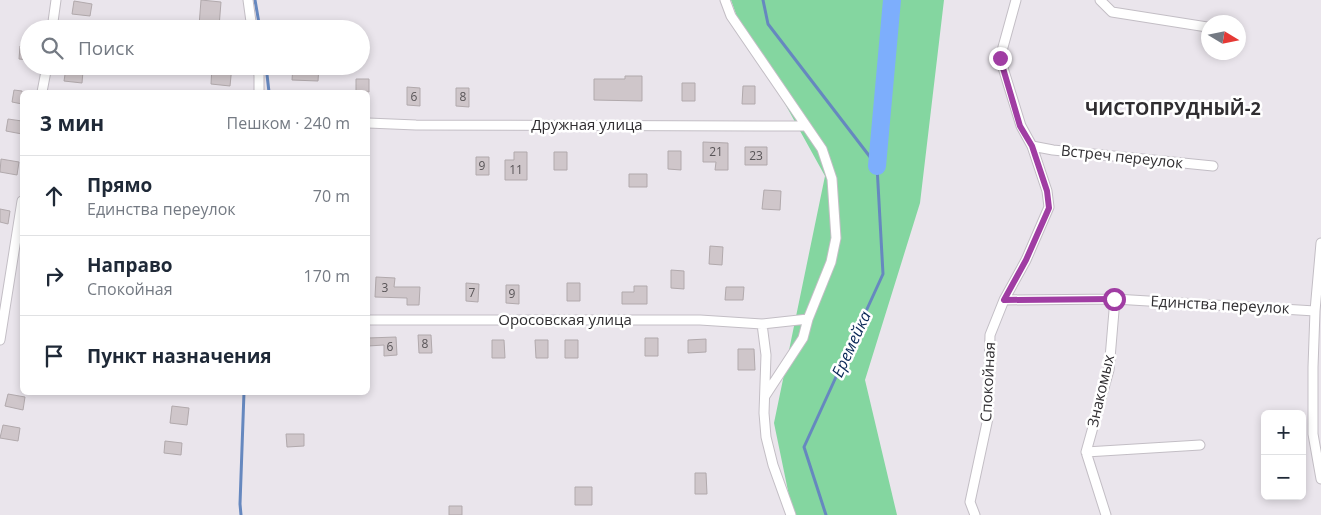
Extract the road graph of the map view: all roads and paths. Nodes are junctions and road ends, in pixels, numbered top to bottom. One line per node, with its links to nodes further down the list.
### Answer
1 (56, 0): 6 (street)
2 (248, 0): 7 (street)
3 (725, 0): 14 (street)
4 (1016, 0): 15 (street, Спокойная)
5 (1100, 0): 8 (street)
6 (53, 20)
7 (251, 20)
8 (1201, 25)
9 (45, 75): 11 (street)
10 (259, 75): 12 (street)
11 (42, 90)
12 (259, 90)
13 (370, 123): 14 (street, Дружная улица)
14 (806, 126): 22 (street)
15 (1032, 146): 16 (street, Встреч переулок); 20 (street, Спокойная)
16 (1213, 166)
17 (20, 234): 25 (street)
18 (1321, 243): 21 (street)
19 (1114, 299): 20 (street, Единства переулок); 21 (street, Единства переулок); 28 (street, Знакомых)
20 (1004, 300): 31 (street, Спокойная)
21 (1316, 311): 29 (street)
22 (808, 319): 24 (street, Оросовская улица); 26 (street)
23 (370, 320): 24 (street, Оросовская улица)
24 (762, 324): 26 (street)
25 (0, 340)
26 (765, 396): 30 (street)
27 (1200, 445): 28 (street, Знакомых)
28 (1086, 452): 32 (street)
29 (1321, 479)
30 (791, 515)
31 (975, 515)
32 (1106, 515)

